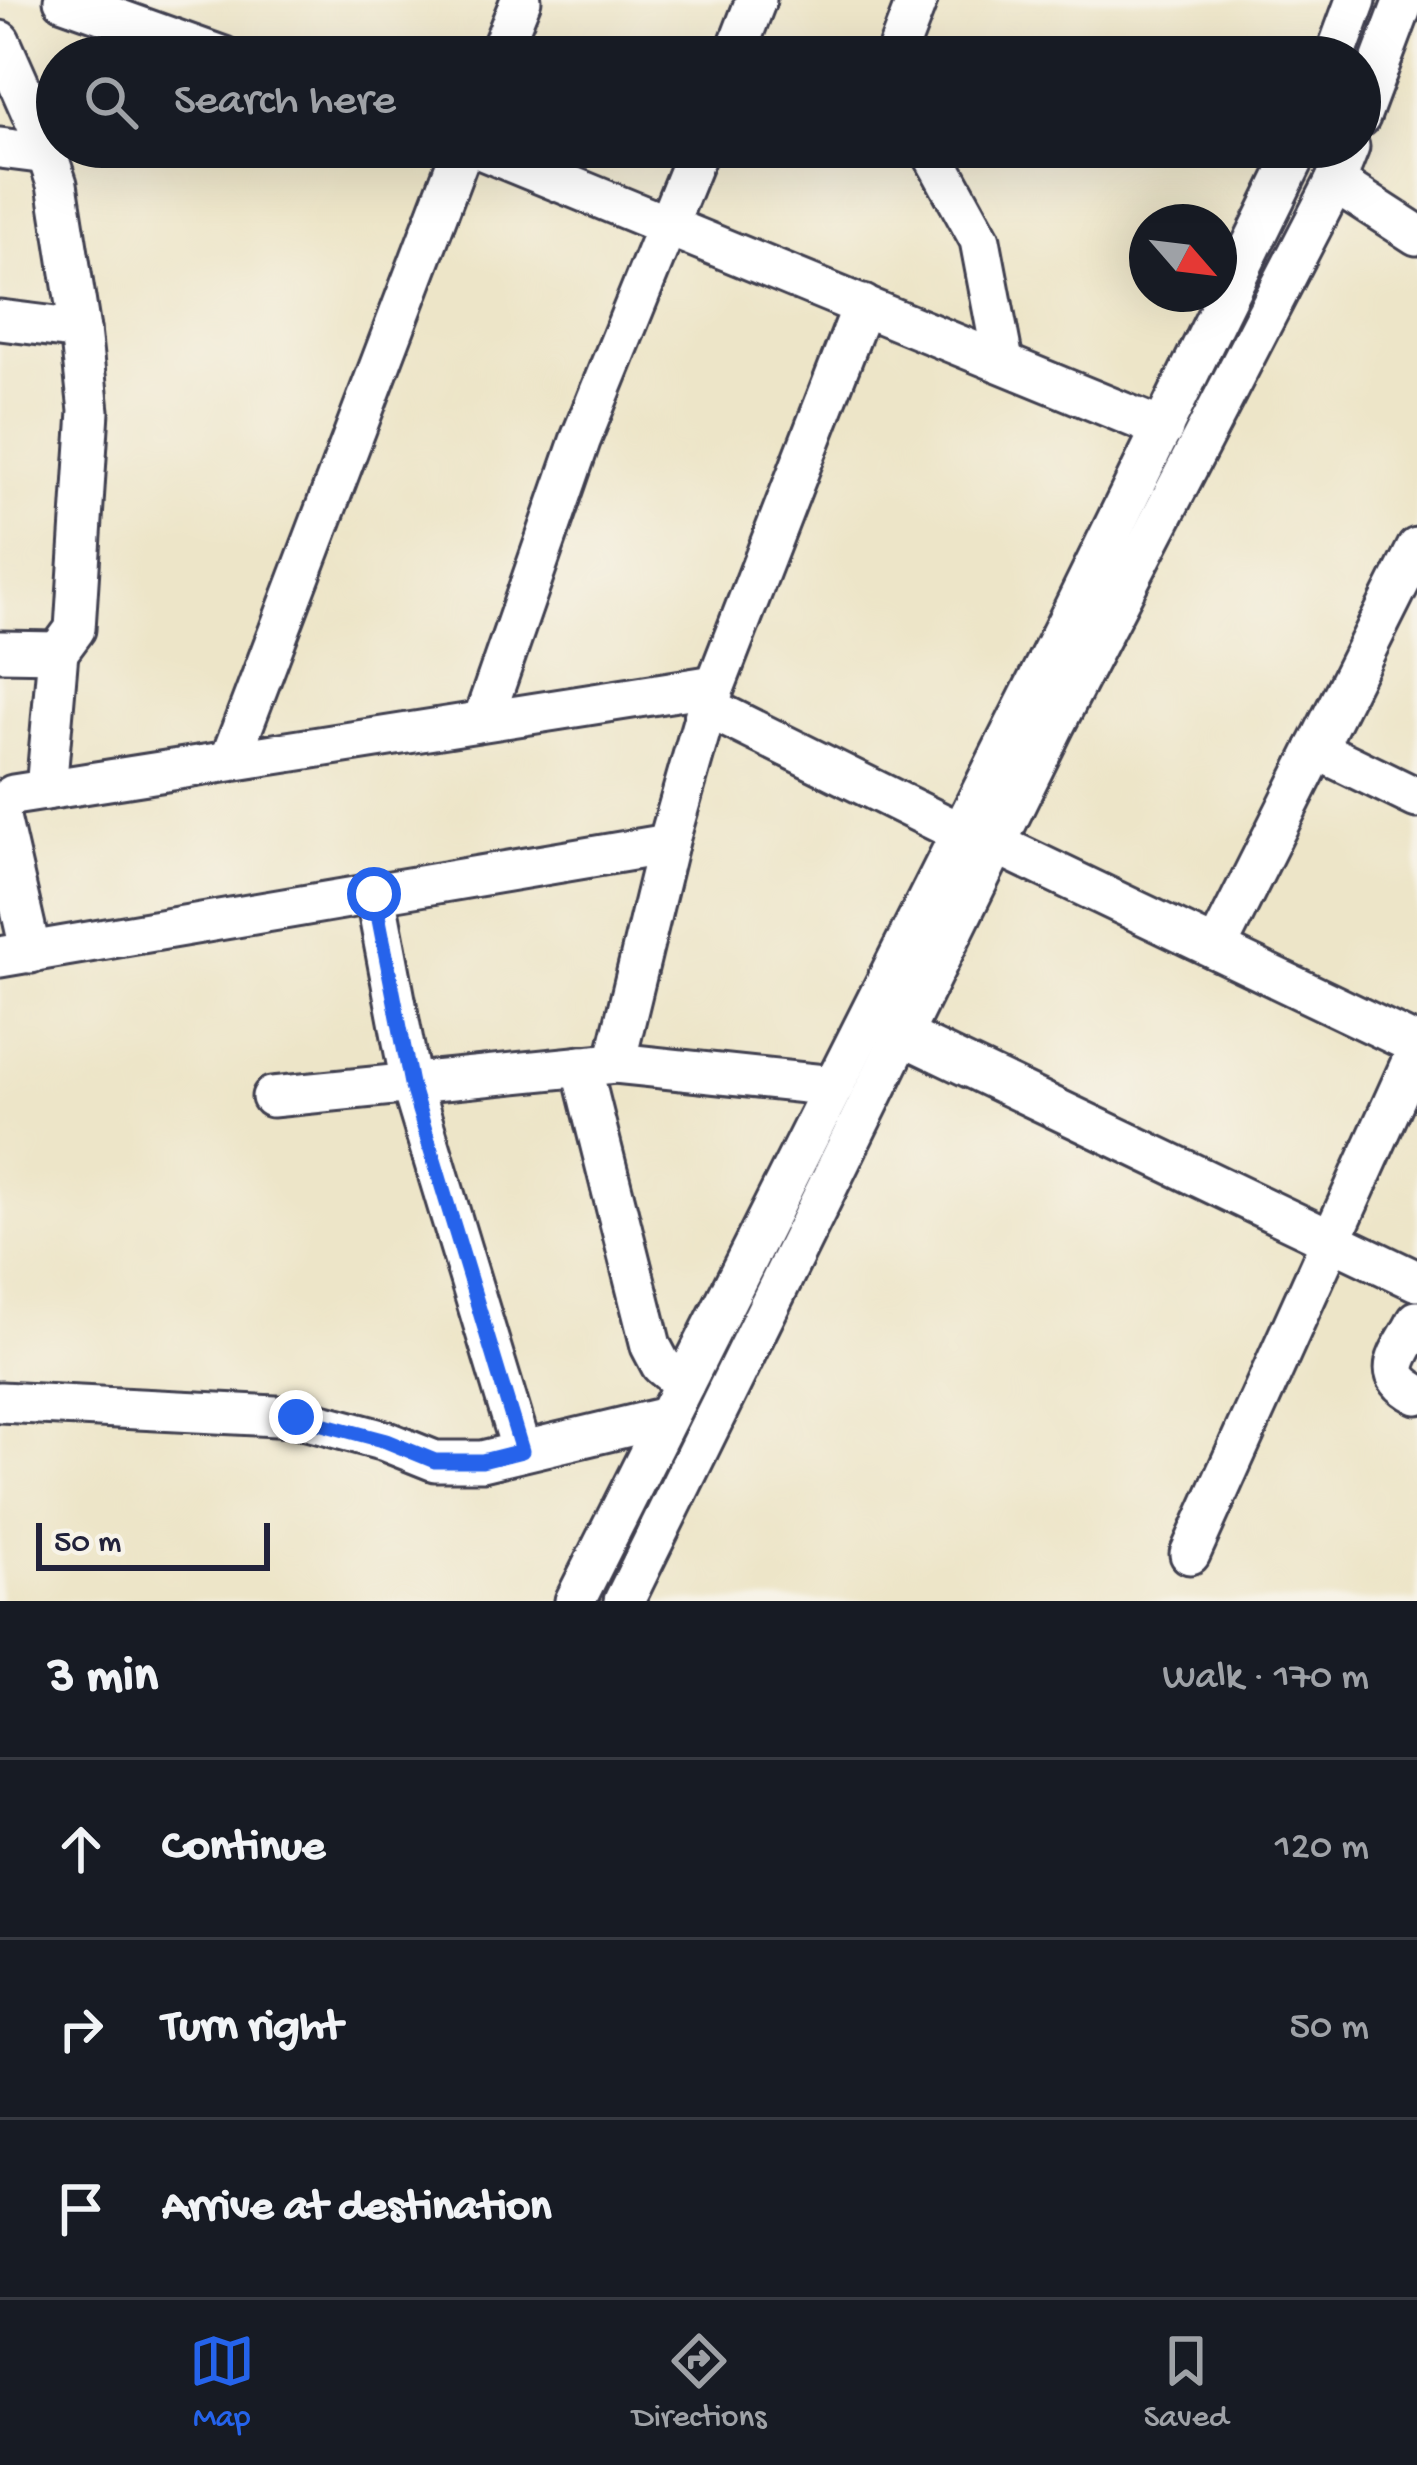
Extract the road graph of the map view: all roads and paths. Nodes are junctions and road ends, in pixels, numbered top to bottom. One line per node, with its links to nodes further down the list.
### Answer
1 (64, 0): 7 (street)
2 (521, 0): 8 (street)
3 (756, 0): 9 (street)
4 (917, 0): 10 (street)
5 (1357, 0): 11 (street)
6 (1404, 0): 13 (street)
7 (165, 36)
8 (506, 36)
9 (742, 36)
10 (903, 36)
11 (1343, 36)
12 (0, 41): 14 (street)
13 (1381, 61)
14 (36, 129)
15 (0, 148): 16 (street)
16 (36, 153)
17 (51, 168): 29 (street)
18 (455, 168): 38 (street)
19 (527, 168): 25 (street)
20 (691, 168): 25 (street)
21 (941, 168): 30 (street)
22 (1290, 168): 31 (street)
23 (1340, 168): 42 (street)
24 (1345, 168): 26 (street)
25 (669, 226): 27 (street); 36 (street)
26 (1417, 235)
27 (863, 305): 30 (street); 35 (street)
28 (0, 320): 29 (street)
29 (80, 330): 34 (street)
30 (1003, 361): 31 (street)
31 (1163, 429): 42 (street)
32 (1416, 554): 37 (street)
33 (0, 651): 34 (street)
34 (58, 652): 39 (street)
35 (711, 696): 36 (street); 42 (street); 43 (street)
36 (483, 719): 38 (street)
37 (1316, 749): 40 (street); 45 (street)
38 (230, 760): 39 (street)
39 (46, 790): 41 (street)
40 (1417, 798)
41 (0, 816): 46 (street)
42 (978, 839): 45 (street); 47 (street); 51 (street)
43 (668, 844): 44 (street); 49 (street)
44 (374, 894): 46 (street); 50 (street)
45 (1216, 949): 48 (street)
46 (16, 955)
47 (902, 1035): 53 (street); 61 (street)
48 (1417, 1048): 53 (street)
49 (598, 1065): 50 (street); 51 (street); 57 (street)
50 (411, 1084): 52 (street); 59 (street)
51 (834, 1086): 57 (street)
52 (272, 1096)
53 (1331, 1241): 54 (street); 60 (street)
54 (1417, 1281)
55 (1417, 1321): 56 (street)
56 (1417, 1394)
57 (676, 1401): 59 (street); 62 (street)
58 (0, 1402): 59 (street)
59 (522, 1451)
60 (1190, 1554)
61 (640, 1596)
62 (575, 1601)

